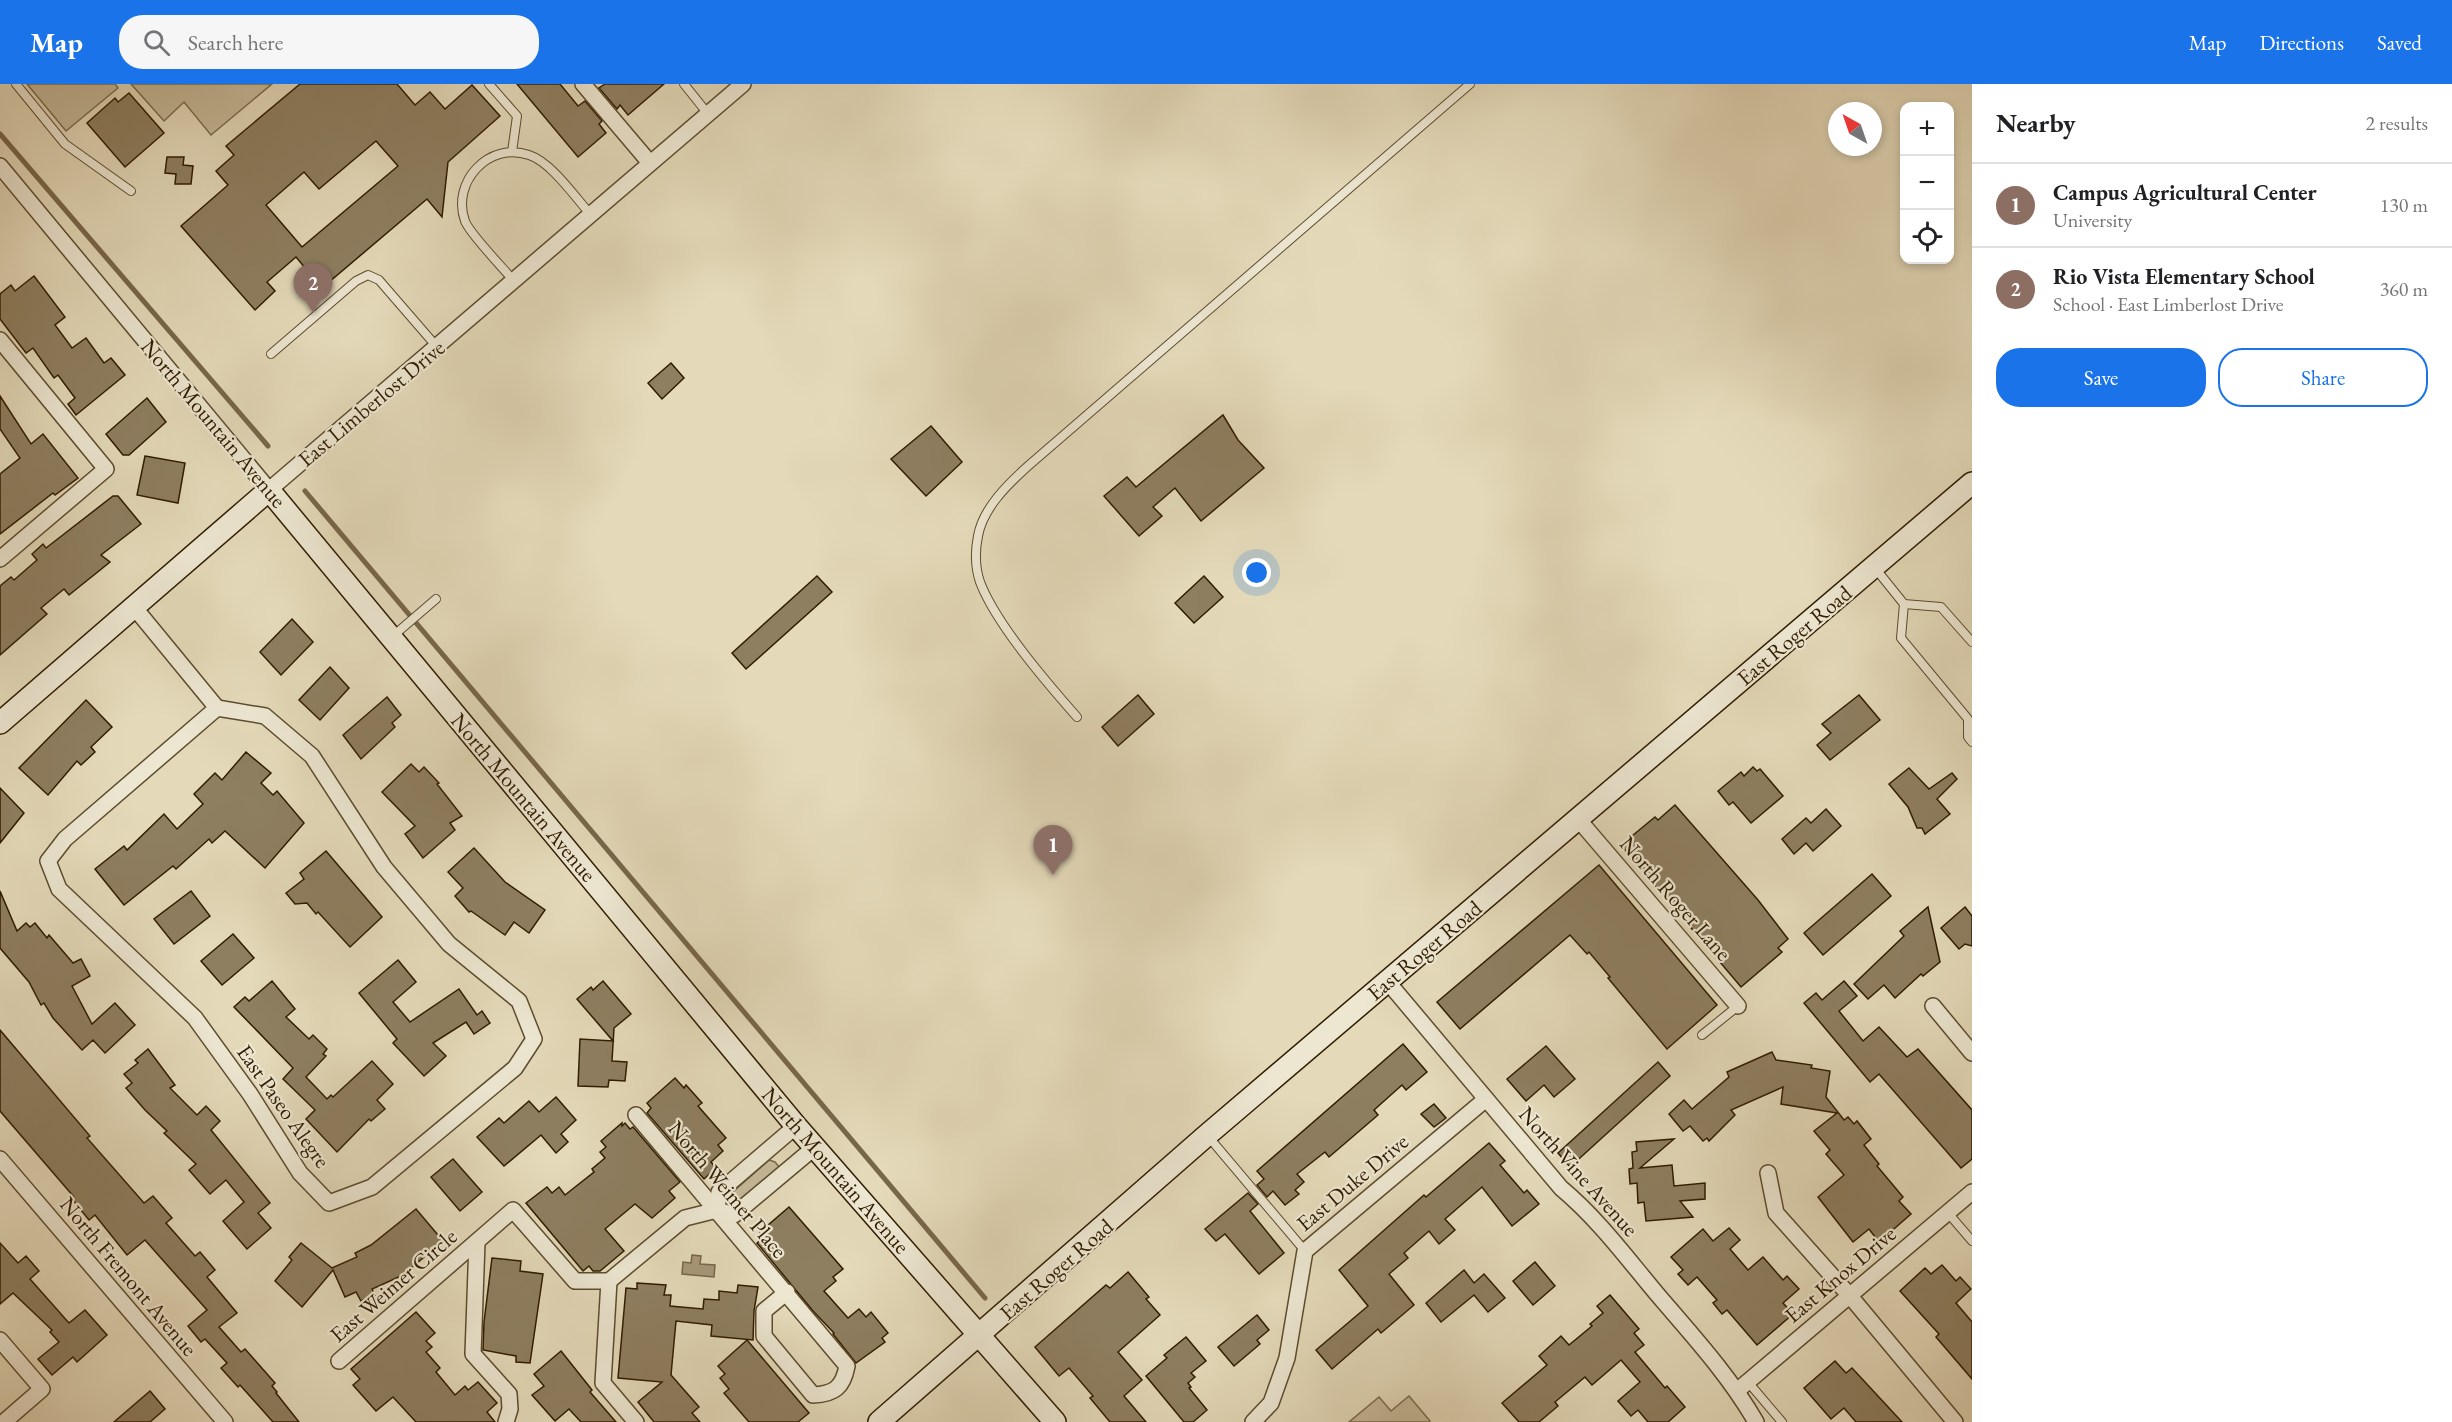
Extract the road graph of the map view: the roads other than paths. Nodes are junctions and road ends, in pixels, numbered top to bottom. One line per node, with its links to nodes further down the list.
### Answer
1 (16, 84): 11 (lane)
2 (489, 84): 8 (lane)
3 (583, 84): 9 (street)
4 (684, 84): 7 (lane)
5 (743, 84): 7 (street, East Limberlost Drive)
6 (1470, 84): 27 (lane)
7 (708, 114): 9 (street, East Limberlost Drive)
8 (512, 152): 12 (lane); 13 (lane)
9 (650, 164): 12 (street, East Limberlost Drive)
10 (0, 166): 18 (street, North Mountain Avenue)
11 (131, 191)
12 (591, 215): 13 (street, East Limberlost Drive)
13 (514, 281): 14 (street, East Limberlost Drive)
14 (436, 347): 16 (lane); 18 (street, East Limberlost Drive)
15 (3, 350): 19 (street)
16 (271, 354)
17 (1972, 483): 20 (street, East Roger Road)
18 (269, 490): 23 (street, East Limberlost Drive); 24 (street, North Mountain Avenue)
19 (0, 559)
20 (1874, 567): 22 (lane); 30 (street, East Roger Road)
21 (436, 599): 24 (lane)
22 (1904, 604): 25 (lane); 29 (lane)
23 (134, 607): 26 (street); 28 (street, East Limberlost Drive)
24 (399, 631): 38 (street, North Mountain Avenue)
25 (1972, 642)
26 (218, 708): 26 (street, East Paseo Alegre)
27 (1077, 717)
28 (0, 723)
29 (1972, 742)
30 (1578, 819): 31 (street, East Roger Road); 32 (street, North Roger Lane)
31 (1387, 981): 36 (street, North Vine Avenue); 39 (street, East Roger Road)
32 (1738, 1006): 34 (lane)
33 (1933, 1006): 35 (street)
34 (1702, 1035)
35 (1972, 1053)
36 (1486, 1099): 48 (street, East Duke Drive); 55 (street, North Vine Avenue)
37 (636, 1115): 44 (street, North Weimer Place)
38 (796, 1126): 40 (street, North Mountain Avenue); 44 (street)
39 (1207, 1135): 48 (lane); 52 (street, East Roger Road)
40 (815, 1147): 44 (street); 52 (street, North Mountain Avenue)
41 (0, 1159): 57 (street, North Fremont Avenue)
42 (1768, 1173): 51 (street)
43 (1972, 1192): 45 (street, East Knox Drive)
44 (717, 1210): 49 (street); 50 (street, North Weimer Place)
45 (1948, 1213): 46 (lane); 51 (street, East Knox Drive)
46 (1972, 1241)
47 (477, 1242): 49 (street, East Weimer Circle); 54 (street, East Weimer Circle); 58 (street, East Weimer Circle)
48 (1305, 1251): 62 (street, East Duke Drive)
49 (609, 1281): 59 (street)
50 (786, 1292): 50 (street, North Weimer Place)
51 (1850, 1296): 55 (street, East Knox Drive); 65 (street)
52 (980, 1336): 60 (street, East Roger Road); 61 (street, North Mountain Avenue)
53 (0, 1340): 56 (street)
54 (339, 1361)
55 (1743, 1386): 63 (street, North Vine Avenue); 64 (lane)
56 (4, 1422)
57 (225, 1422)
58 (506, 1422)
59 (636, 1422)
60 (879, 1422)
61 (1055, 1422)
62 (1253, 1422)
63 (1756, 1422)
64 (1782, 1422)
65 (1955, 1422)

